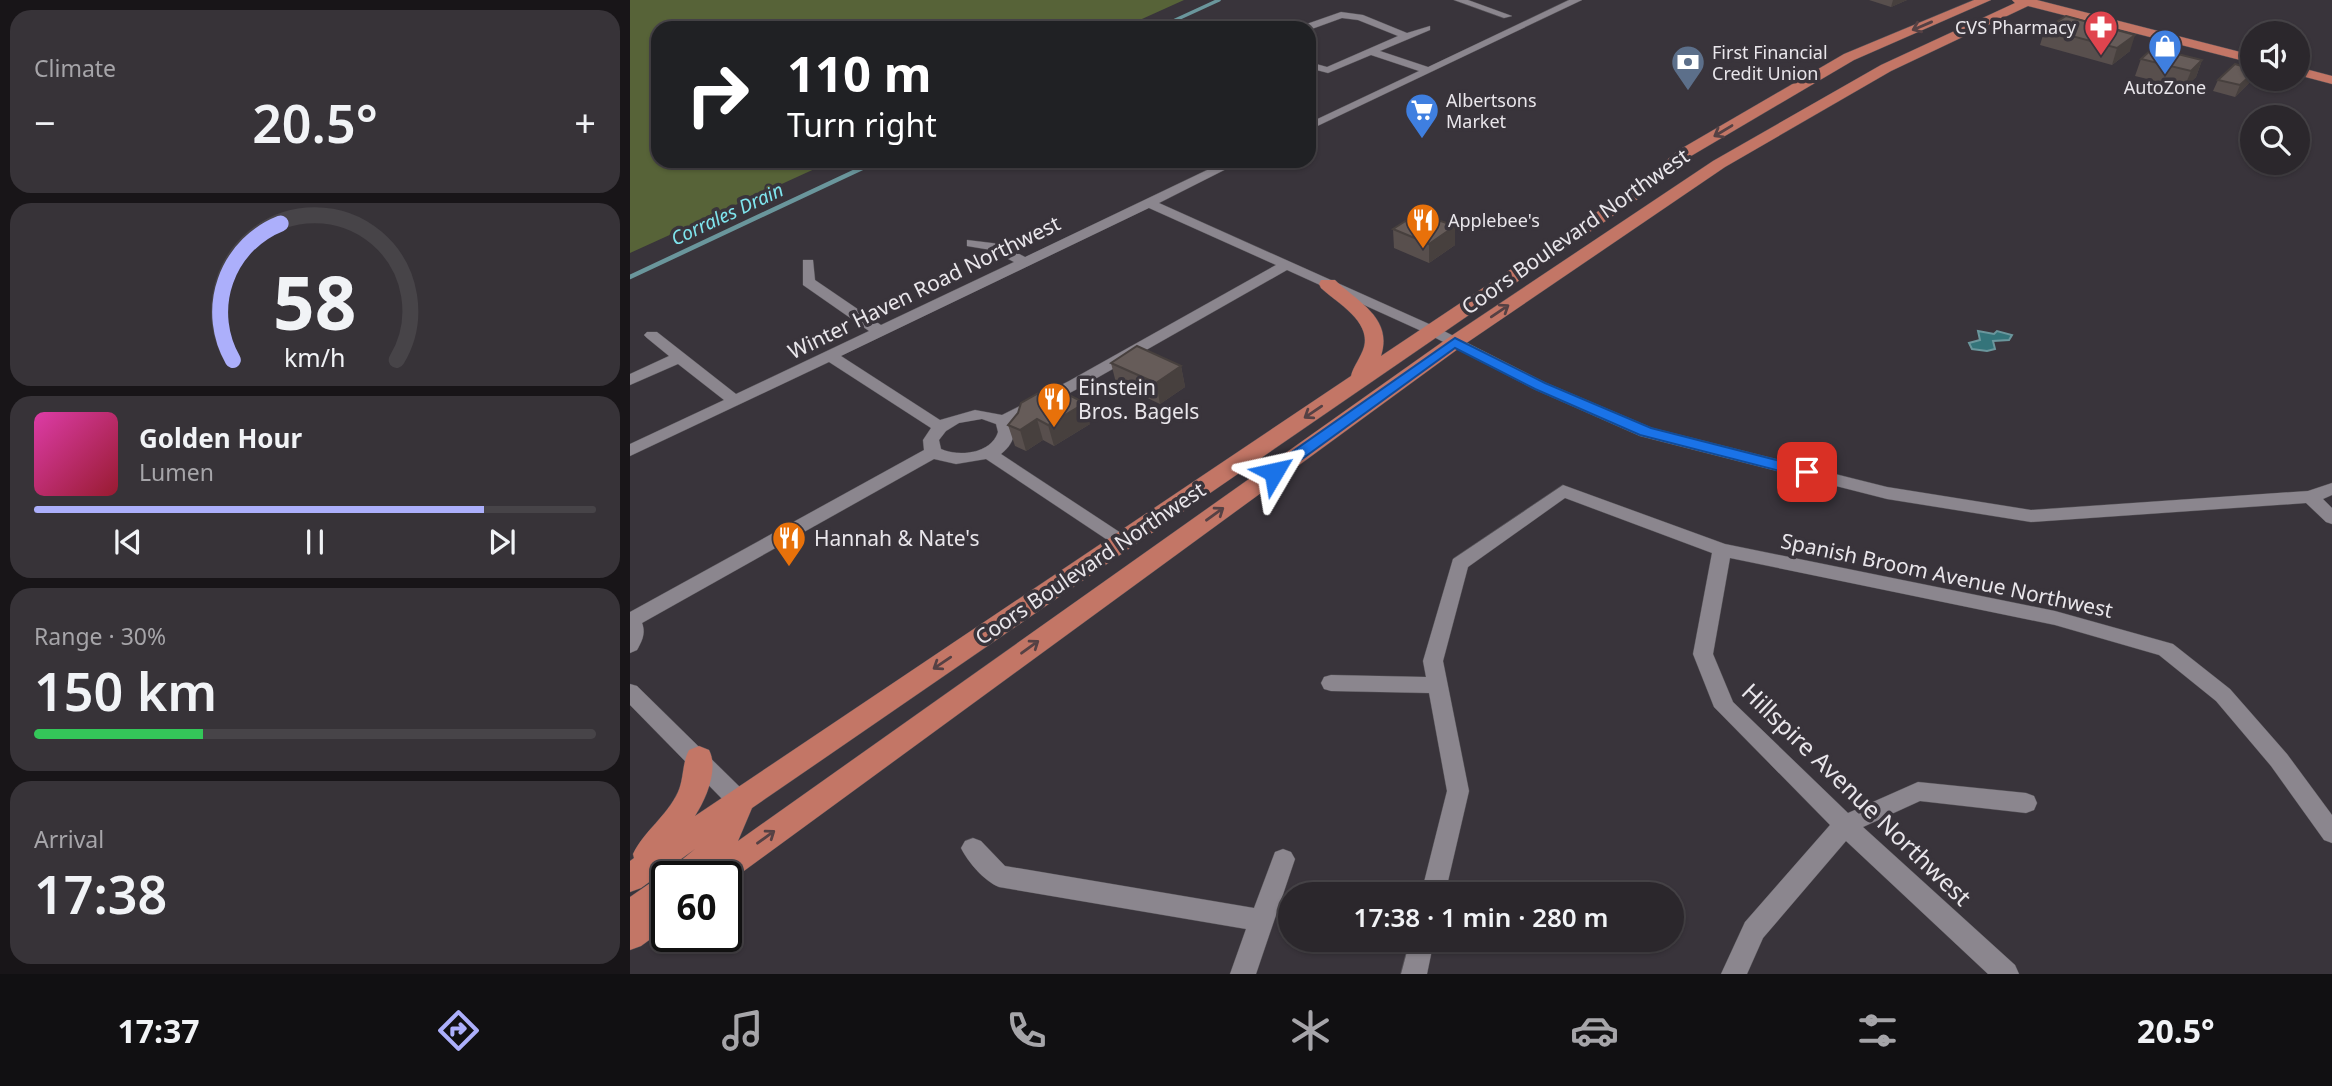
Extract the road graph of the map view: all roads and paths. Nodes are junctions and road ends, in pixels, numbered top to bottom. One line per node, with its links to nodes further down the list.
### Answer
1 (1459, 0): 8 (street)
2 (1577, 0): 17 (street)
3 (1985, 0): 29 (main road, Coors Boulevard Northwest, one-way to 29)
4 (2048, 0): 12 (main road)
5 (2024, 1): 14 (main road); 31 (main road, Coors Boulevard Northwest, one-way to 5)
6 (1366, 6): 7 (street)
7 (1341, 15): 9 (street); 11 (street)
8 (1507, 16)
9 (1316, 24)
10 (1426, 28): 11 (street)
11 (1406, 36): 13 (street)
12 (2240, 48)
13 (1371, 51): 15 (street); 17 (street)
14 (2240, 56)
15 (1316, 67)
16 (2310, 68): 19 (main road)
17 (1428, 70): 20 (street)
18 (2310, 73): 19 (main road)
19 (2330, 76)
20 (1316, 125)
21 (1221, 168): 22 (street, Winter Haven Road Northwest)
22 (1147, 202): 25 (street, Winter Haven Road Northwest); 26 (street)
23 (972, 243): 25 (street)
24 (808, 262): 28 (street)
25 (1024, 262): 28 (street, Winter Haven Road Northwest)
26 (1285, 266): 27 (street); 37 (street)
27 (1328, 284): 29 (street); 35 (main road)
28 (881, 331): 32 (street, Winter Haven Road Northwest)
29 (1433, 331): 31 (street); 35 (main road, Coors Boulevard Northwest)
30 (652, 335): 33 (street)
31 (1455, 342): 43 (street); 60 (main road, Coors Boulevard Northwest, one-way to 31)
32 (831, 356): 36 (street, Winter Haven Road Northwest); 38 (street)
33 (680, 357): 34 (street); 36 (street)
34 (630, 380)
35 (1353, 385): 45 (main road, Coors Boulevard Northwest, one-way to 45)
36 (735, 401): 39 (street, Winter Haven Road Northwest)
37 (1003, 421): 38 (street); 41 (street)
38 (940, 427): 40 (street)
39 (630, 451)
40 (933, 452): 41 (street); 47 (street)
41 (988, 453): 45 (street)
42 (2332, 489): 43 (street)
43 (2310, 497): 44 (street)
44 (2332, 518)
45 (1121, 541): 53 (main road, Coors Boulevard Northwest, one-way to 53)
46 (1722, 550): 50 (street, Spanish Broom Avenue Northwest); 55 (street, Hillspire Avenue Northwest); 56 (street, Spanish Broom Avenue Northwest)
47 (630, 619): 48 (street)
48 (630, 645)
49 (1331, 683): 50 (street)
50 (1437, 685): 62 (street)
51 (630, 692): 52 (street)
52 (699, 758): 53 (street); 61 (main road)
53 (739, 801): 59 (main road); 61 (main road, Coors Boulevard Northwest)
54 (2026, 803): 55 (street)
55 (1845, 825): 71 (street); 72 (street, Hillspire Avenue Northwest)
56 (2332, 832)
57 (973, 848): 66 (street)
58 (1283, 859): 66 (street)
59 (700, 861)
60 (733, 861)
61 (630, 876)
62 (1436, 882)
63 (651, 900): 64 (main road)
64 (630, 915)
65 (651, 920): 67 (main road)
66 (1261, 920): 69 (street)
67 (630, 935)
68 (1419, 952): 70 (street)
69 (1243, 974)
70 (1414, 974)
71 (1734, 974)
72 (2006, 974)

